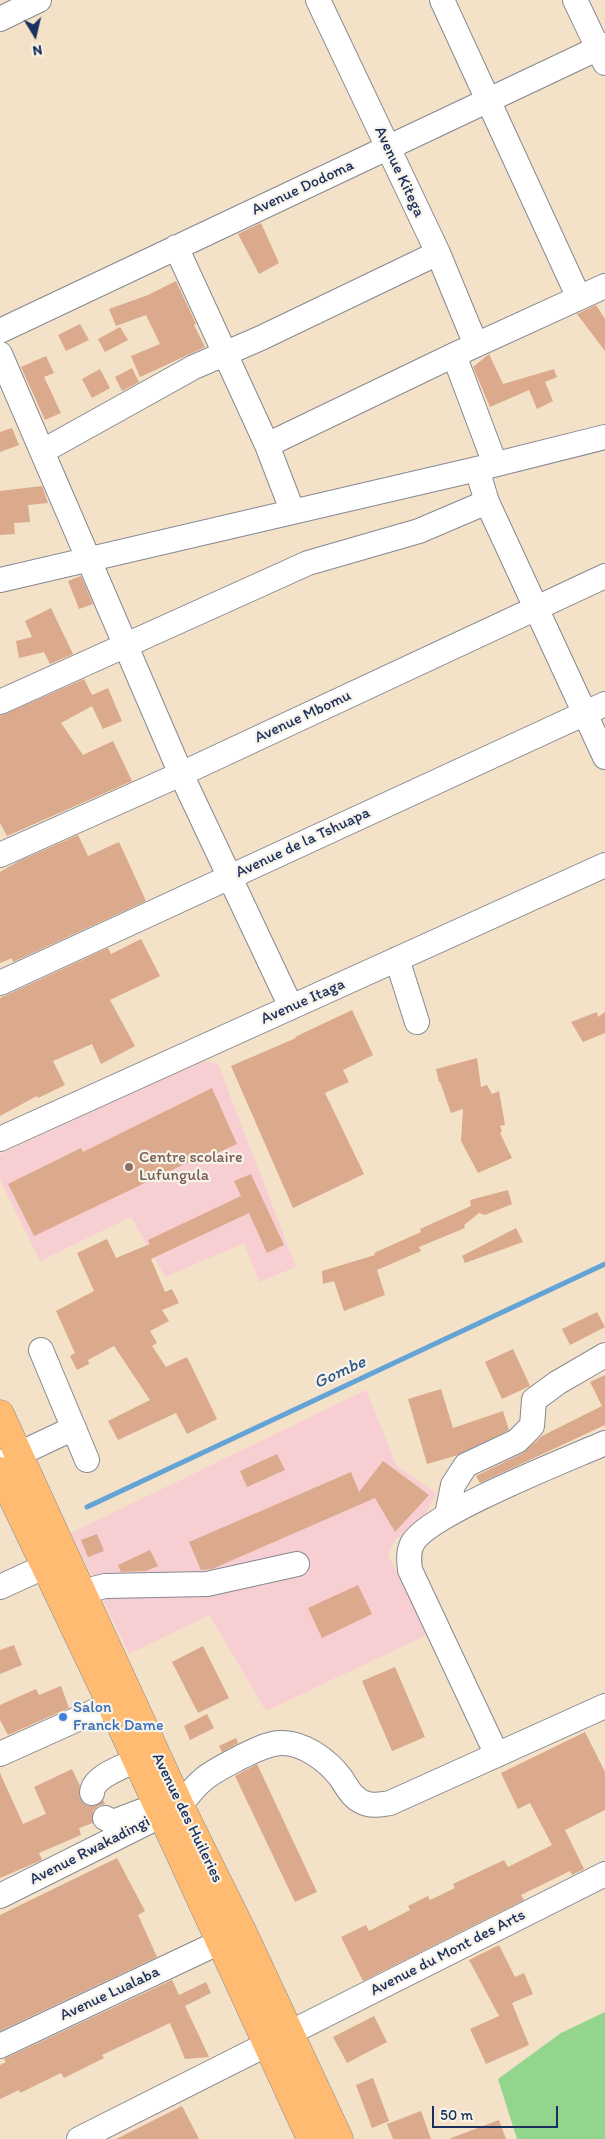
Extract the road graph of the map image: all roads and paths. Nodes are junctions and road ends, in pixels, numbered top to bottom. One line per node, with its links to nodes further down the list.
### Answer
1 (39, 0): 5 (street)
2 (318, 0): 8 (street, Avenue Kitega)
3 (442, 0): 7 (street)
4 (575, 0): 6 (street)
5 (0, 19)
6 (603, 52): 7 (street, Avenue Dodoma)
7 (489, 102): 8 (street, Avenue Dodoma); 12 (street)
8 (388, 148): 9 (street, Avenue Dodoma); 10 (street, Avenue Kitega)
9 (176, 248): 13 (street, Avenue Dodoma); 16 (street)
10 (438, 252): 14 (street, Avenue Kitega); 16 (street)
11 (605, 286): 12 (street)
12 (579, 298): 14 (street)
13 (0, 331)
14 (476, 345): 17 (street)
15 (0, 354): 20 (street)
16 (225, 354): 19 (street); 20 (street)
17 (454, 355): 19 (street); 21 (street)
18 (605, 437): 21 (street)
19 (267, 445): 23 (street)
20 (43, 451): 24 (street)
21 (486, 466): 22 (street); 23 (street)
22 (487, 502): 27 (street); 28 (street)
23 (292, 510): 24 (street)
24 (88, 560): 26 (street); 28 (street)
25 (605, 576): 27 (street, Avenue Mbomu)
26 (0, 580)
27 (535, 608): 30 (street); 32 (street, Avenue Mbomu)
28 (124, 645): 29 (street); 32 (street)
29 (0, 702)
30 (595, 709): 31 (street); 35 (street, Avenue de la Tshuapa)
31 (605, 757)
32 (181, 774): 33 (street, Avenue Mbomu); 35 (street)
33 (0, 855)
34 (605, 865): 36 (street, Avenue Itaga)
35 (230, 877): 37 (street, Avenue de la Tshuapa); 38 (street)
36 (396, 959): 38 (street, Avenue Itaga); 39 (street)
37 (0, 983)
38 (291, 1007): 40 (street, Avenue Itaga)
39 (417, 1022)
40 (0, 1139)
41 (41, 1350): 44 (street)
42 (605, 1355): 48 (street)
43 (0, 1414): 47 (main road, Avenue des Huileries)
44 (74, 1428): 46 (street); 47 (street)
45 (605, 1443): 48 (street)
46 (87, 1460)
47 (6, 1463): 50 (main road, Avenue des Huileries); 52 (main road, Avenue des Huileries)
48 (447, 1515): 56 (street)
49 (297, 1564): 52 (street)
50 (46, 1566): 51 (street); 53 (main road, Avenue des Huileries)
51 (0, 1587)
52 (81, 1592): 59 (main road, Avenue des Huileries)
53 (111, 1704): 55 (street); 57 (main road, Avenue des Huileries)
54 (605, 1706): 56 (street)
55 (0, 1754)
56 (497, 1755): 59 (street)
57 (137, 1760): 58 (street); 59 (main road, Avenue des Huileries)
58 (92, 1793)
59 (166, 1809): 60 (street); 62 (street, Avenue Rwakadingi); 63 (main road, Avenue des Huileries); 64 (main road, Avenue des Huileries)
60 (105, 1818)
61 (605, 1874): 64 (street, Avenue du Mont des Arts)
62 (0, 1896)
63 (220, 1942): 64 (main road, Avenue des Huileries); 65 (street, Avenue Lualaba)
64 (280, 2039): 66 (street, Avenue du Mont des Arts); 67 (main road, Avenue des Huileries); 68 (main road, Avenue des Huileries)
65 (0, 2046)
66 (79, 2139)
67 (311, 2139)
68 (339, 2139)

